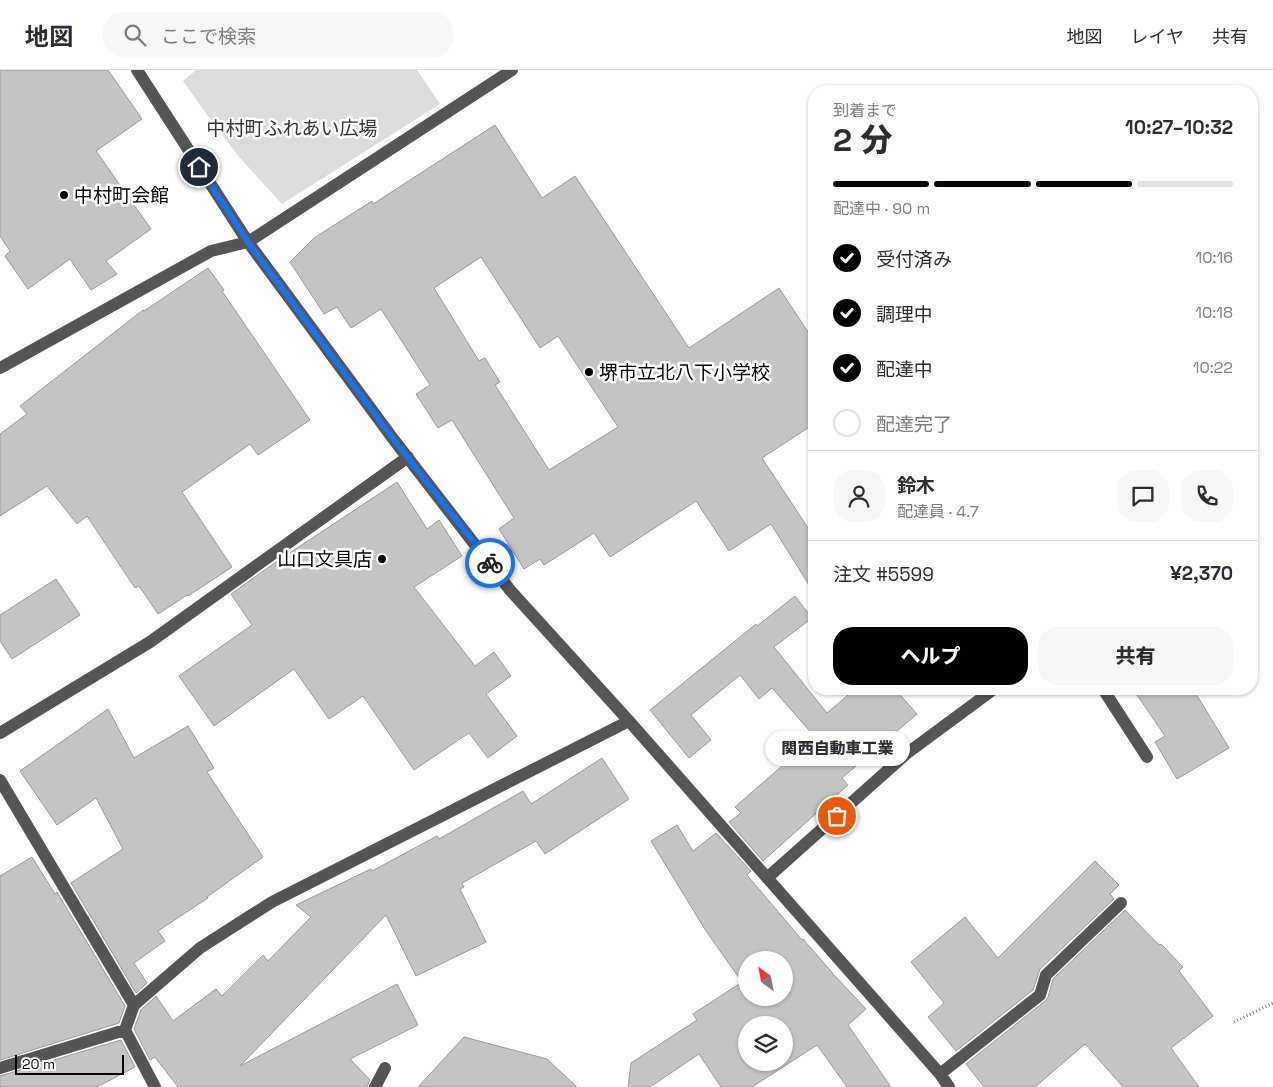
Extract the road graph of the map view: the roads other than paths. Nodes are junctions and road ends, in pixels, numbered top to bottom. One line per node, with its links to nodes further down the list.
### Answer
1 (137, 70): 3 (street)
2 (512, 70): 3 (street)
3 (248, 242): 4 (street); 5 (street)
4 (0, 368)
5 (408, 457): 8 (street); 9 (street)
6 (986, 695): 12 (street)
7 (1107, 695): 10 (street)
8 (629, 721): 12 (street); 14 (street)
9 (0, 733)
10 (1147, 757)
11 (0, 780): 14 (street)
12 (767, 878): 18 (street)
13 (1121, 903): 18 (street)
14 (134, 1006): 15 (street)
15 (125, 1030): 16 (street); 19 (street)
16 (0, 1068)
17 (385, 1068): 20 (street)
18 (940, 1074): 21 (street)
19 (155, 1087)
20 (375, 1087)
21 (950, 1087)

